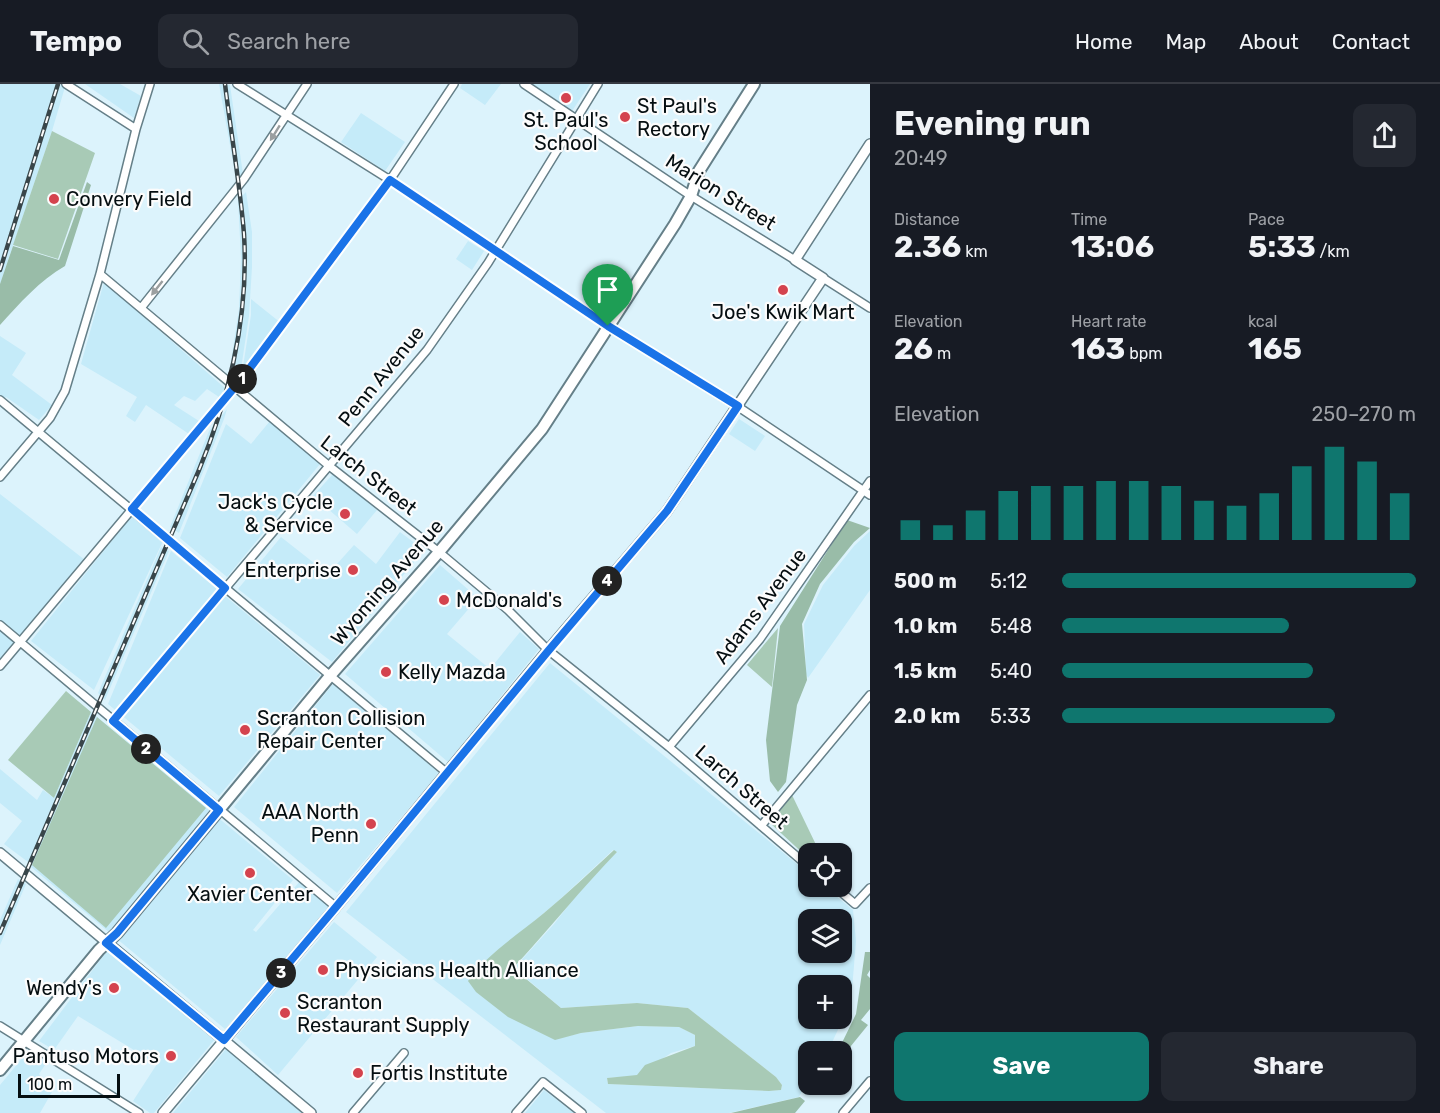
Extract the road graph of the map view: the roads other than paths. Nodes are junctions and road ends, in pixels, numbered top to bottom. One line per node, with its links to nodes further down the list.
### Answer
1 (66, 84): 11 (street)
2 (150, 84): 11 (street)
3 (237, 84): 9 (street)
4 (307, 84): 9 (street)
5 (454, 84): 13 (street)
6 (524, 84): 10 (street, Marion Street)
7 (598, 84): 10 (street, Penn Avenue)
8 (754, 84): 14 (main road, Wyoming Avenue)
9 (286, 116): 13 (street); 20 (street, one-way to 20)
10 (576, 118): 14 (street, Marion Street); 15 (street, Penn Avenue)
11 (136, 129): 17 (street)
12 (870, 144): 16 (street)
13 (390, 180): 15 (street); 22 (street)
14 (691, 196): 16 (street, Marion Street); 21 (main road, Wyoming Avenue)
15 (494, 251): 21 (street); 26 (street, Penn Avenue)
16 (795, 260): 18 (street, Marion Street)
17 (100, 274): 20 (street, Larch Street); 25 (street)
18 (823, 278): 19 (street, Marion Street); 24 (street)
19 (870, 308)
20 (141, 309): 22 (street, Larch Street)
21 (608, 326): 24 (street); 31 (main road, Wyoming Avenue)
22 (235, 387): 26 (street, Larch Street); 30 (street)
23 (0, 400): 25 (street)
24 (738, 406): 29 (street); 35 (street)
25 (38, 431): 27 (street); 30 (street)
26 (328, 465): 31 (street, Larch Street); 32 (street, Penn Avenue)
27 (0, 477)
28 (870, 481): 29 (street, Adams Avenue)
29 (867, 493): 40 (street, Adams Avenue)
30 (132, 509): 32 (street); 34 (street)
31 (439, 552): 35 (street, Larch Street); 37 (main road, Wyoming Avenue)
32 (225, 588): 37 (street); 39 (street, Penn Avenue)
33 (0, 625): 34 (street)
34 (20, 642): 36 (street); 39 (street)
35 (549, 650): 40 (street, Larch Street); 41 (street)
36 (0, 666)
37 (330, 676): 41 (street); 42 (main road, Wyoming Avenue)
38 (870, 695): 43 (street)
39 (113, 721): 42 (street)
40 (669, 747): 43 (street, Larch Street)
41 (447, 773): 48 (street)
42 (219, 810): 48 (street); 49 (main road, Wyoming Avenue)
43 (761, 826): 45 (street, Larch Street)
44 (1, 855): 49 (street)
45 (798, 857)
46 (870, 888): 47 (street)
47 (847, 897)
48 (336, 907): 51 (street)
49 (106, 943): 51 (street); 52 (main road, Wyoming Avenue)
50 (0, 1026): 52 (street)
51 (224, 1040): 57 (street); 58 (street)
52 (24, 1042): 54 (main road, Wyoming Avenue); 56 (street)
53 (404, 1053): 59 (street)
54 (0, 1070)
55 (870, 1082): 62 (street)
56 (139, 1113)
57 (163, 1113)
58 (311, 1113)
59 (353, 1113)
60 (516, 1113): 61 (street)
61 (582, 1113)
62 (843, 1113)

